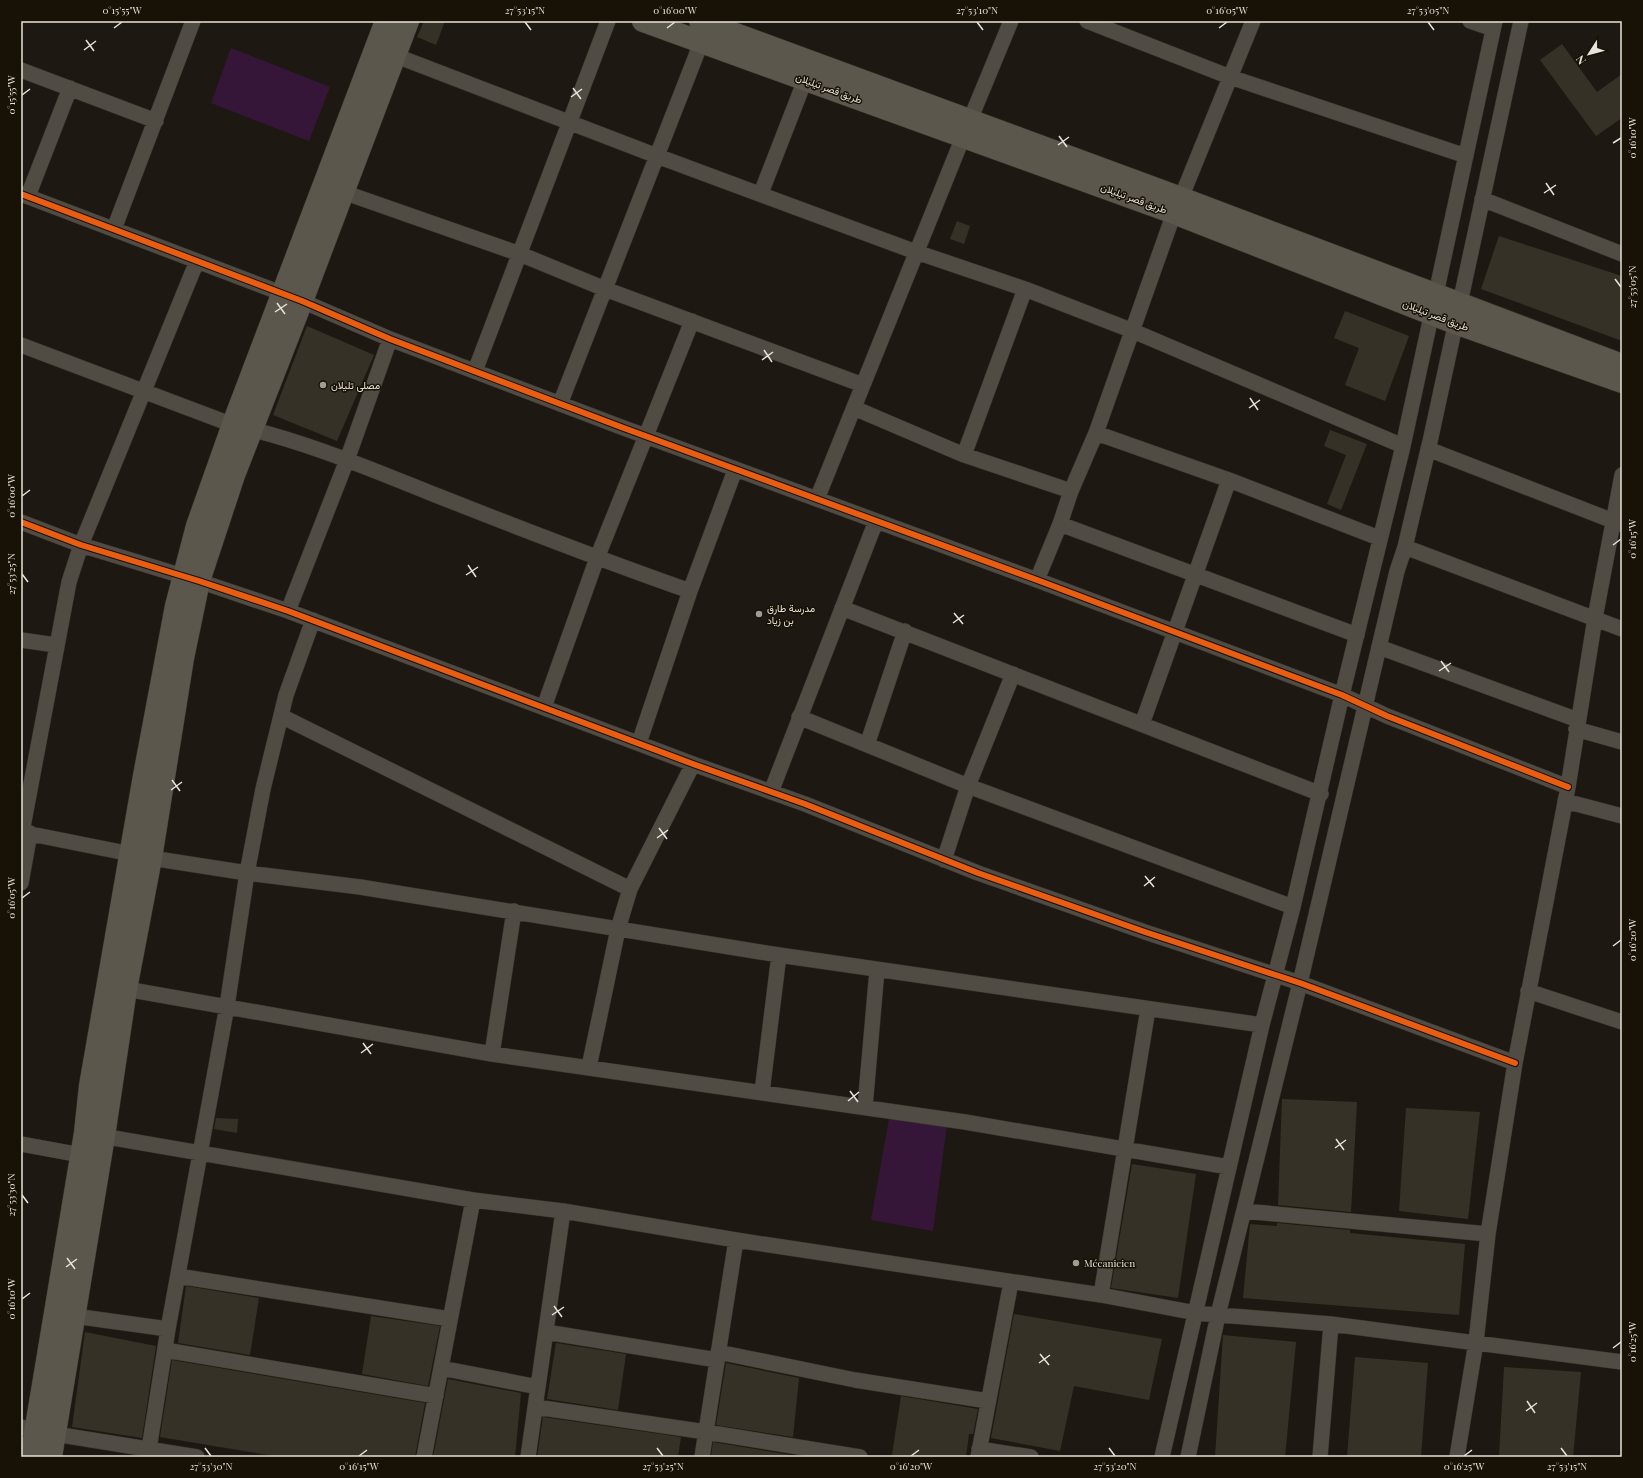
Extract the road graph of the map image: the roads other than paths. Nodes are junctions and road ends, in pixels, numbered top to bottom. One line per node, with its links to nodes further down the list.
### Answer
1 (193, 21): 19 (street)
2 (386, 21): 14 (main road)
3 (408, 21): 14 (main road)
4 (608, 21): 20 (street)
5 (643, 21): 13 (main road, طريق قصر تيليلان)
6 (700, 21): 21 (main road, طريق قصر تيليلان)
7 (1011, 21): 21 (street)
8 (1087, 21): 16 (street)
9 (1253, 21): 16 (street)
10 (1470, 21): 12 (street)
11 (1521, 21): 27 (street)
12 (1494, 25): 23 (street)
13 (701, 43): 17 (main road, طريق قصر تيليلان); 22 (street)
14 (386, 52): 20 (street); 24 (main road); 36 (main road)
15 (21, 70): 18 (street)
16 (1230, 77): 23 (street); 28 (street)
17 (805, 80): 21 (main road, طريق قصر تيليلان); 25 (street)
18 (70, 88): 19 (street); 26 (street)
19 (156, 120): 29 (street)
20 (569, 122): 22 (street); 31 (street)
21 (966, 128): 28 (main road, طريق قصر تيليلان); 30 (street)
22 (657, 156): 25 (street); 34 (street)
23 (1466, 156): 37 (street)
24 (343, 192): 31 (street); 36 (main road)
25 (761, 193): 30 (street)
26 (25, 195): 29 (street)
27 (1482, 199): 32 (street); 38 (street)
28 (1178, 205): 37 (main road, طريق قصر تيليلان); 40 (street)
29 (114, 229): 33 (street)
30 (916, 252): 35 (street); 46 (street)
31 (520, 254): 34 (street); 44 (street)
32 (1622, 254)
33 (197, 261): 36 (street); 47 (street)
34 (605, 289): 39 (street); 48 (street)
35 (1025, 290): 40 (street); 55 (street)
36 (293, 298): 41 (street); 50 (main road)
37 (1434, 304): 38 (main road, طريق قصر تيليلان); 53 (street)
38 (1457, 313): 43 (main road, طريق قصر تيليلان); 45 (main road, طريق قصر تيليلان); 54 (street)
39 (692, 321): 46 (street); 52 (street)
40 (1133, 331): 51 (street); 53 (street)
41 (390, 339): 44 (street); 56 (street)
42 (21, 345): 47 (street)
43 (1622, 365)
44 (475, 371): 48 (street)
45 (1622, 382)
46 (863, 385): 49 (street)
47 (145, 390): 50 (street); 67 (street)
48 (560, 404): 52 (street)
49 (854, 408): 55 (street); 61 (street)
50 (243, 427): 56 (street); 71 (main road)
51 (1096, 433): 59 (street); 60 (street)
52 (645, 435): 57 (street); 69 (street)
53 (1403, 446): 66 (street)
54 (1428, 449): 64 (street); 68 (street)
55 (964, 455): 60 (street)
56 (347, 460): 69 (street); 75 (street)
57 (735, 470): 61 (street); 73 (street)
58 (1622, 475): 64 (street)
59 (1229, 480): 66 (street); 70 (street)
60 (1071, 491): 65 (street)
61 (817, 499): 62 (street)
62 (876, 521): 72 (street); 74 (street)
63 (21, 522): 67 (street)
64 (1617, 523): 76 (street)
65 (1060, 524): 70 (street); 72 (street)
66 (1379, 538): 81 (street)
67 (82, 545): 71 (street); 83 (street)
68 (1405, 548): 76 (street); 84 (street)
69 (598, 558): 73 (street); 88 (street)
70 (1195, 576): 80 (street); 81 (street)
71 (191, 578): 75 (street); 103 (main road)
72 (1037, 580): 80 (street)
73 (690, 592): 94 (street)
74 (842, 608): 79 (street); 90 (street)
75 (288, 611): 77 (street)
76 (1594, 618): 78 (street); 92 (street)
77 (313, 620): 88 (street); 89 (street)
78 (1622, 629)
79 (905, 631): 85 (street); 95 (street)
80 (1176, 632): 86 (street); 91 (street)
81 (1357, 635): 86 (street)
82 (21, 640): 83 (street)
83 (56, 645): 102 (street)
84 (1379, 647): 87 (street); 92 (street)
85 (1014, 674): 91 (street); 97 (street)
86 (1342, 695): 87 (street); 99 (street)
87 (1366, 705): 100 (street); 114 (street)
88 (544, 707): 94 (street)
89 (281, 716): 105 (street); 107 (street)
90 (800, 717): 95 (street); 98 (street)
91 (1142, 724): 99 (street)
92 (1577, 724): 93 (street); 100 (street)
93 (1622, 742)
94 (639, 743): 96 (street)
95 (866, 745): 97 (street)
96 (694, 764): 98 (street); 107 (street)
97 (968, 786): 104 (street); 108 (street)
98 (770, 792): 104 (street)
99 (1320, 794): 108 (street)
100 (1567, 794): 101 (street); 116 (street)
101 (1622, 816)
102 (24, 832): 103 (street); 106 (street)
103 (141, 856): 105 (street); 115 (main road); 126 (main road)
104 (944, 860): 113 (street)
105 (247, 873): 109 (street); 117 (street)
106 (21, 883)
107 (630, 889): 110 (street)
108 (1294, 908): 113 (street)
109 (514, 911): 110 (street); 121 (street)
110 (618, 929): 111 (street); 123 (street)
111 (779, 955): 112 (street); 124 (street)
112 (877, 970): 118 (street); 125 (street)
113 (1276, 975): 114 (street); 120 (street)
114 (1300, 983): 122 (street); 134 (street)
115 (126, 989): 117 (street); 126 (main road)
116 (1528, 991): 119 (street); 122 (street)
117 (227, 1006): 121 (street); 129 (street)
118 (1148, 1009): 120 (street); 128 (street)
119 (1622, 1022)
120 (1262, 1025): 131 (street)
121 (492, 1054): 123 (street)
122 (1515, 1063): 135 (street)
123 (589, 1067): 124 (street)
124 (762, 1092): 125 (street)
125 (865, 1107): 128 (street)
126 (95, 1135): 129 (street); 130 (main road); 142 (main road)
127 (21, 1144): 130 (street)
128 (1123, 1150): 131 (street); 139 (street)
129 (202, 1153): 132 (street); 137 (street)
130 (82, 1155): 156 (main road)
131 (1229, 1167): 140 (street)
132 (473, 1200): 133 (street); 143 (street)
133 (563, 1211): 136 (street); 146 (street)
134 (1244, 1211): 135 (street); 141 (street)
135 (1488, 1234): 147 (street)
136 (736, 1240): 138 (street); 149 (street)
137 (178, 1276): 143 (street); 145 (street)
138 (1011, 1282): 139 (street); 154 (street)
139 (1101, 1296): 140 (street)
140 (1196, 1313): 141 (street); 168 (street)
141 (1218, 1315): 144 (street); 169 (street)
142 (74, 1316): 145 (street); 156 (main road)
143 (450, 1319): 151 (street)
144 (1331, 1324): 147 (street); 170 (street)
145 (168, 1329): 148 (street)
146 (546, 1332): 149 (street); 152 (street)
147 (1476, 1342): 150 (street); 171 (street)
148 (165, 1350): 153 (street); 158 (street)
149 (718, 1356): 154 (street); 157 (street)
150 (1622, 1362)
151 (441, 1368): 152 (street); 153 (street)
152 (538, 1387): 155 (street)
153 (436, 1396): 163 (street)
154 (988, 1401): 159 (street)
155 (536, 1407): 157 (street); 164 (street)
156 (37, 1430): 158 (street); 160 (main road); 161 (main road)
157 (706, 1432): 165 (street); 166 (street)
158 (149, 1449): 162 (street)
159 (978, 1453): 167 (street)
160 (31, 1457)
161 (51, 1457)
162 (197, 1457)
163 (424, 1457)
164 (528, 1457)
165 (702, 1457)
166 (860, 1457)
167 (1031, 1457)
168 (1162, 1457)
169 (1188, 1457)
170 (1320, 1457)
171 (1457, 1457)

